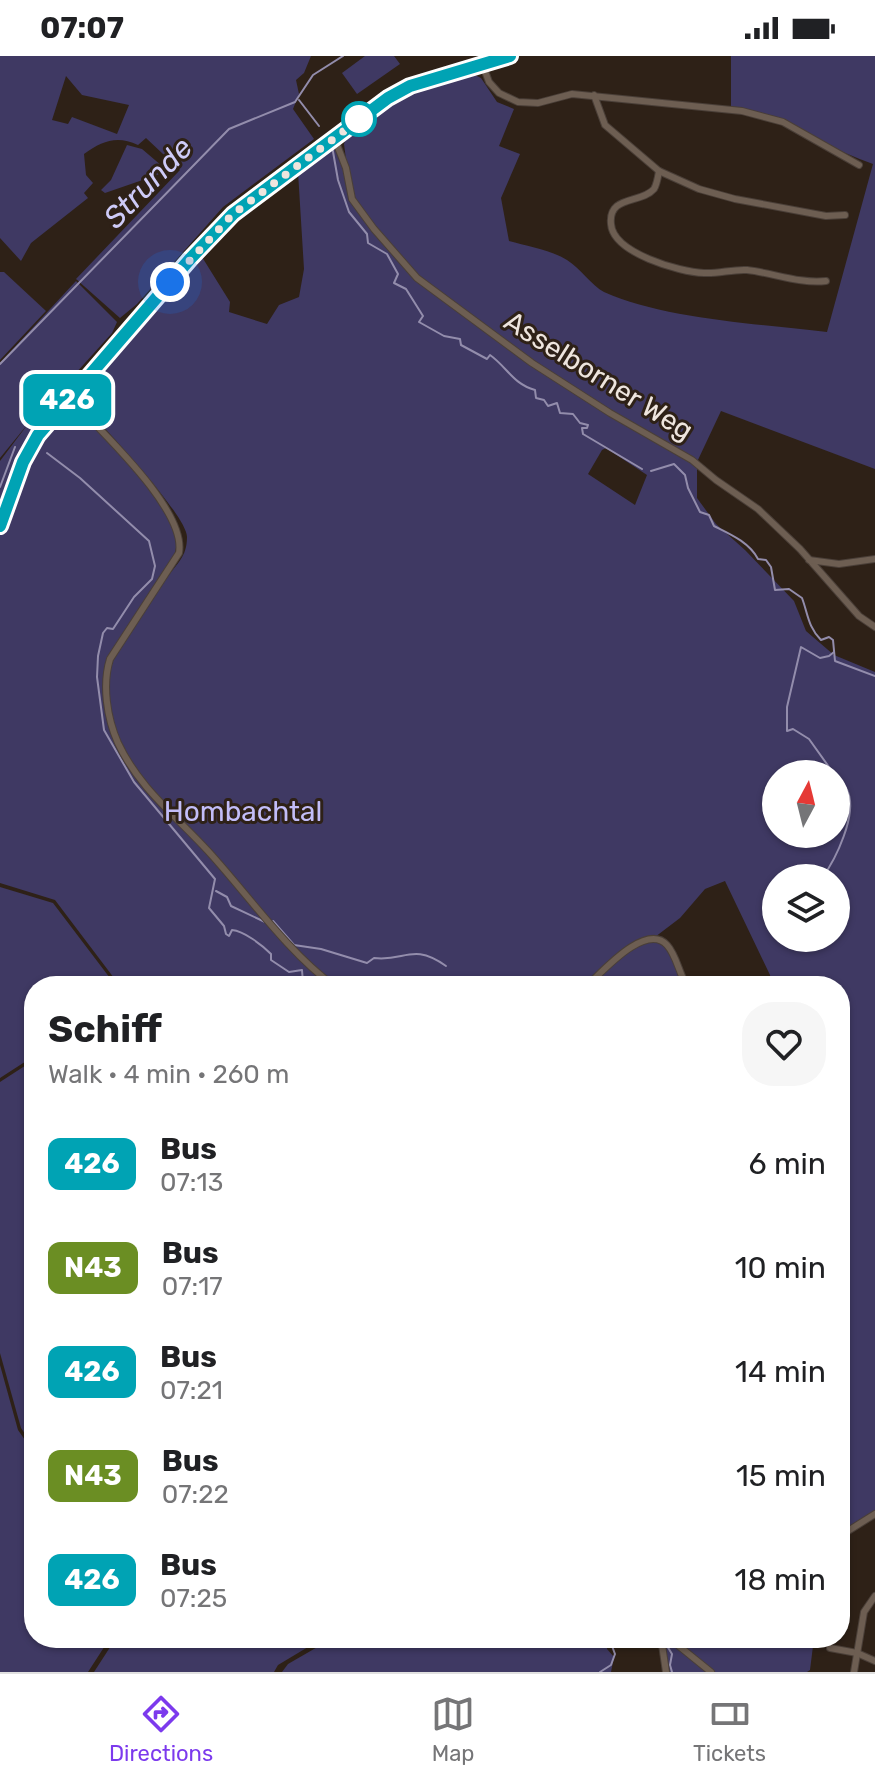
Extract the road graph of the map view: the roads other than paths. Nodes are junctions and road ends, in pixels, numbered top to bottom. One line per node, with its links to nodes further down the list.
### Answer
1 (510, 56): 2 (main road)
2 (482, 60): 3 (street); 4 (main road)
3 (594, 95): 5 (street); 6 (street)
4 (334, 137): 9 (main road); 12 (street, Asselborner Weg)
5 (859, 165)
6 (659, 171): 7 (street); 8 (street)
7 (845, 215)
8 (826, 281)
9 (69, 397): 10 (main road); 14 (street)
10 (0, 526)
11 (875, 559): 12 (street)
12 (809, 560): 13 (street, Asselborner Weg)
13 (875, 627)
14 (322, 976)
15 (599, 976): 16 (street)
16 (683, 976)
17 (875, 1514): 18 (street)
18 (850, 1530)
19 (875, 1596): 23 (street)
20 (662, 1648): 25 (street)
21 (681, 1648): 26 (street)
22 (830, 1648): 23 (street)
23 (857, 1653): 24 (street); 27 (street)
24 (875, 1661)
25 (666, 1672)
26 (711, 1672)
27 (854, 1672)

